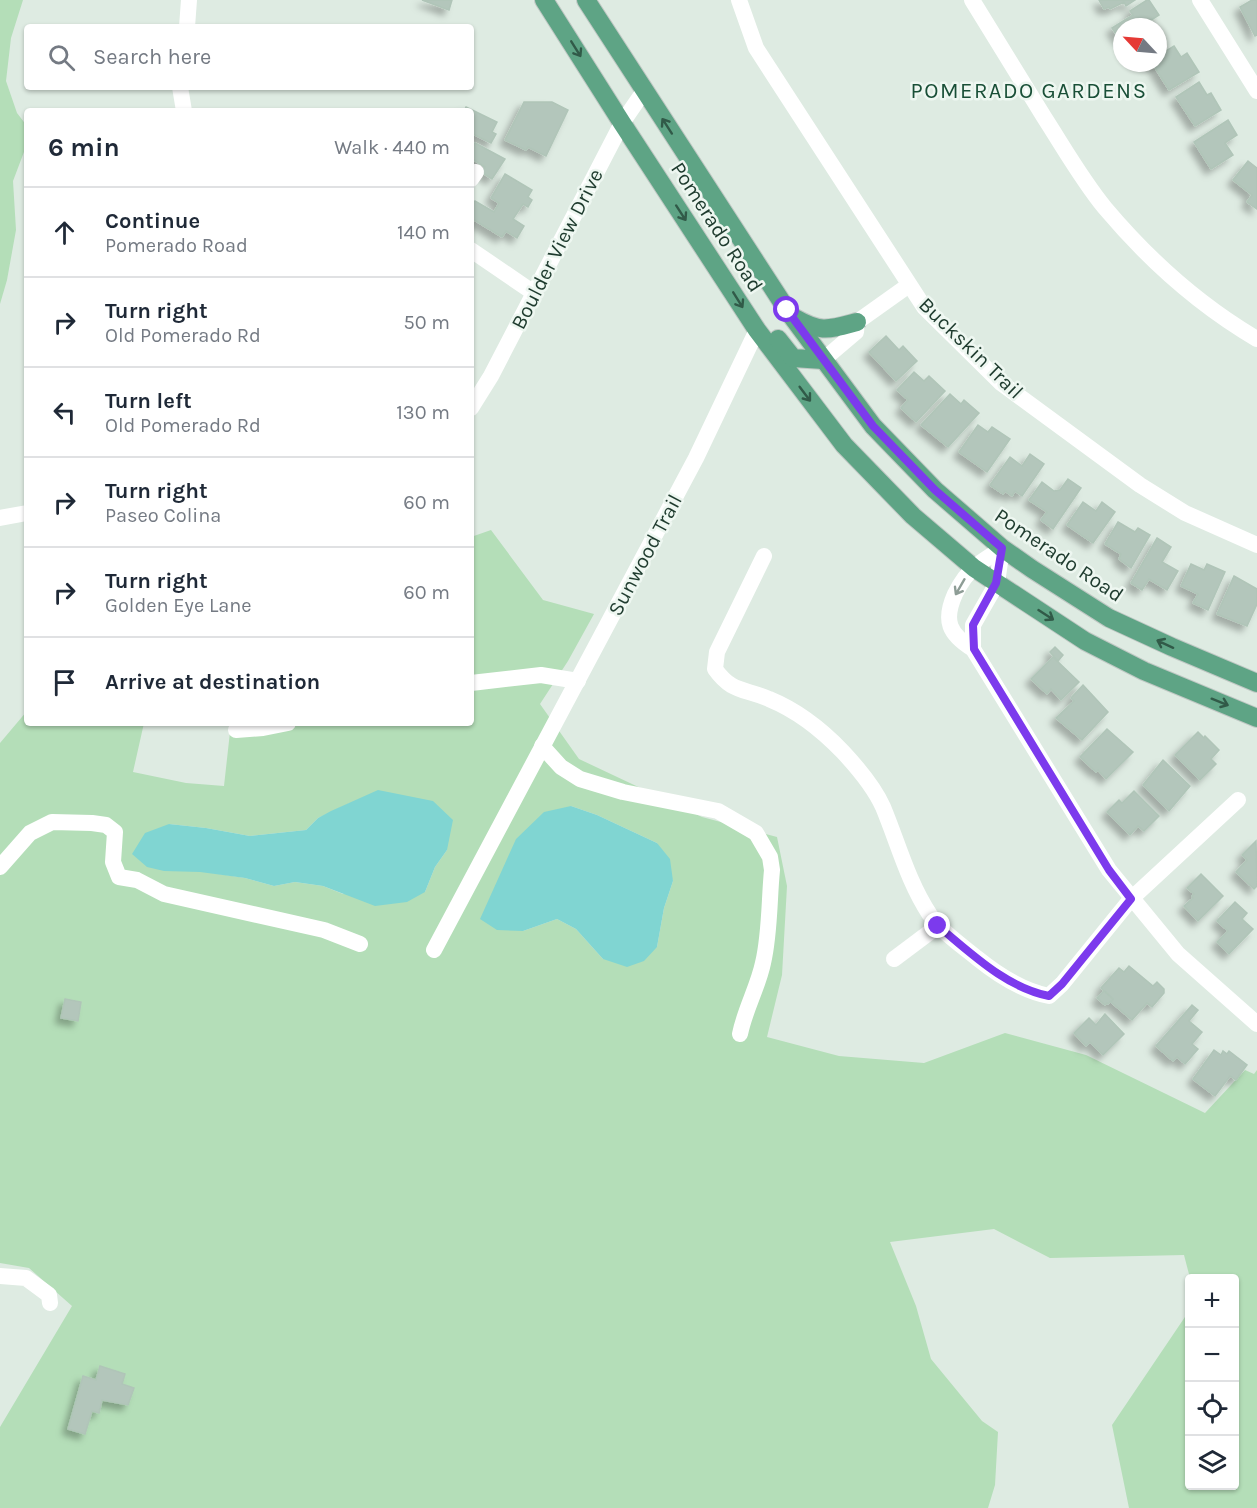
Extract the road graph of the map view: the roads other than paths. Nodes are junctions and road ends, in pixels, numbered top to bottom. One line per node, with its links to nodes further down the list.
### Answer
1 (189, 0): 7 (street)
2 (544, 0): 12 (main road, Pomerado Road, one-way to 12)
3 (586, 0): 9 (main road, Pomerado Road)
4 (739, 0): 14 (street, Buckskin Trail)
5 (972, 0): 19 (street)
6 (1200, 0): 10 (street)
7 (187, 24)
8 (180, 90): 11 (street)
9 (644, 91): 12 (street, Boulder View Drive); 16 (main road, Pomerado Road, one-way to 9)
10 (1257, 91)
11 (183, 108)
12 (622, 123): 15 (street, Boulder View Drive); 18 (main road, Pomerado Road, one-way to 18)
13 (474, 252): 15 (street)
14 (909, 285): 17 (street); 24 (street, Buckskin Trail)
15 (534, 293): 21 (street, Boulder View Drive)
16 (792, 316): 17 (main road); 20 (main road, Pomerado Road)
17 (857, 322): 20 (street)
18 (757, 330): 20 (main road); 27 (main road, Pomerado Road, one-way to 27); 30 (street, Sunwood Trail)
19 (1257, 339)
20 (823, 360): 25 (main road, Pomerado Road)
21 (474, 404)
22 (24, 514): 23 (street)
23 (0, 518)
24 (1257, 545)
25 (1002, 548): 27 (street); 28 (street); 32 (main road, Pomerado Road, one-way to 25)
26 (764, 555): 40 (street)
27 (974, 568): 28 (main road, Pomerado Road); 29 (street, one-way to 29)
28 (996, 583): 29 (street); 33 (main road, Pomerado Road, one-way to 33)
29 (974, 649): 39 (street)
30 (578, 681): 31 (street); 36 (street, Sunwood Trail)
31 (474, 683)
32 (1257, 683)
33 (1257, 718)
34 (273, 726): 35 (street)
35 (236, 729)
36 (542, 746): 42 (street, Sunwood Trail); 45 (street)
37 (1238, 800): 39 (street)
38 (0, 867): 41 (street)
39 (1131, 899): 40 (street); 44 (street)
40 (938, 926): 43 (street)
41 (360, 944)
42 (434, 950)
43 (894, 959)
44 (1257, 1024)
45 (740, 1034)
46 (0, 1276): 47 (street)
47 (50, 1303)

